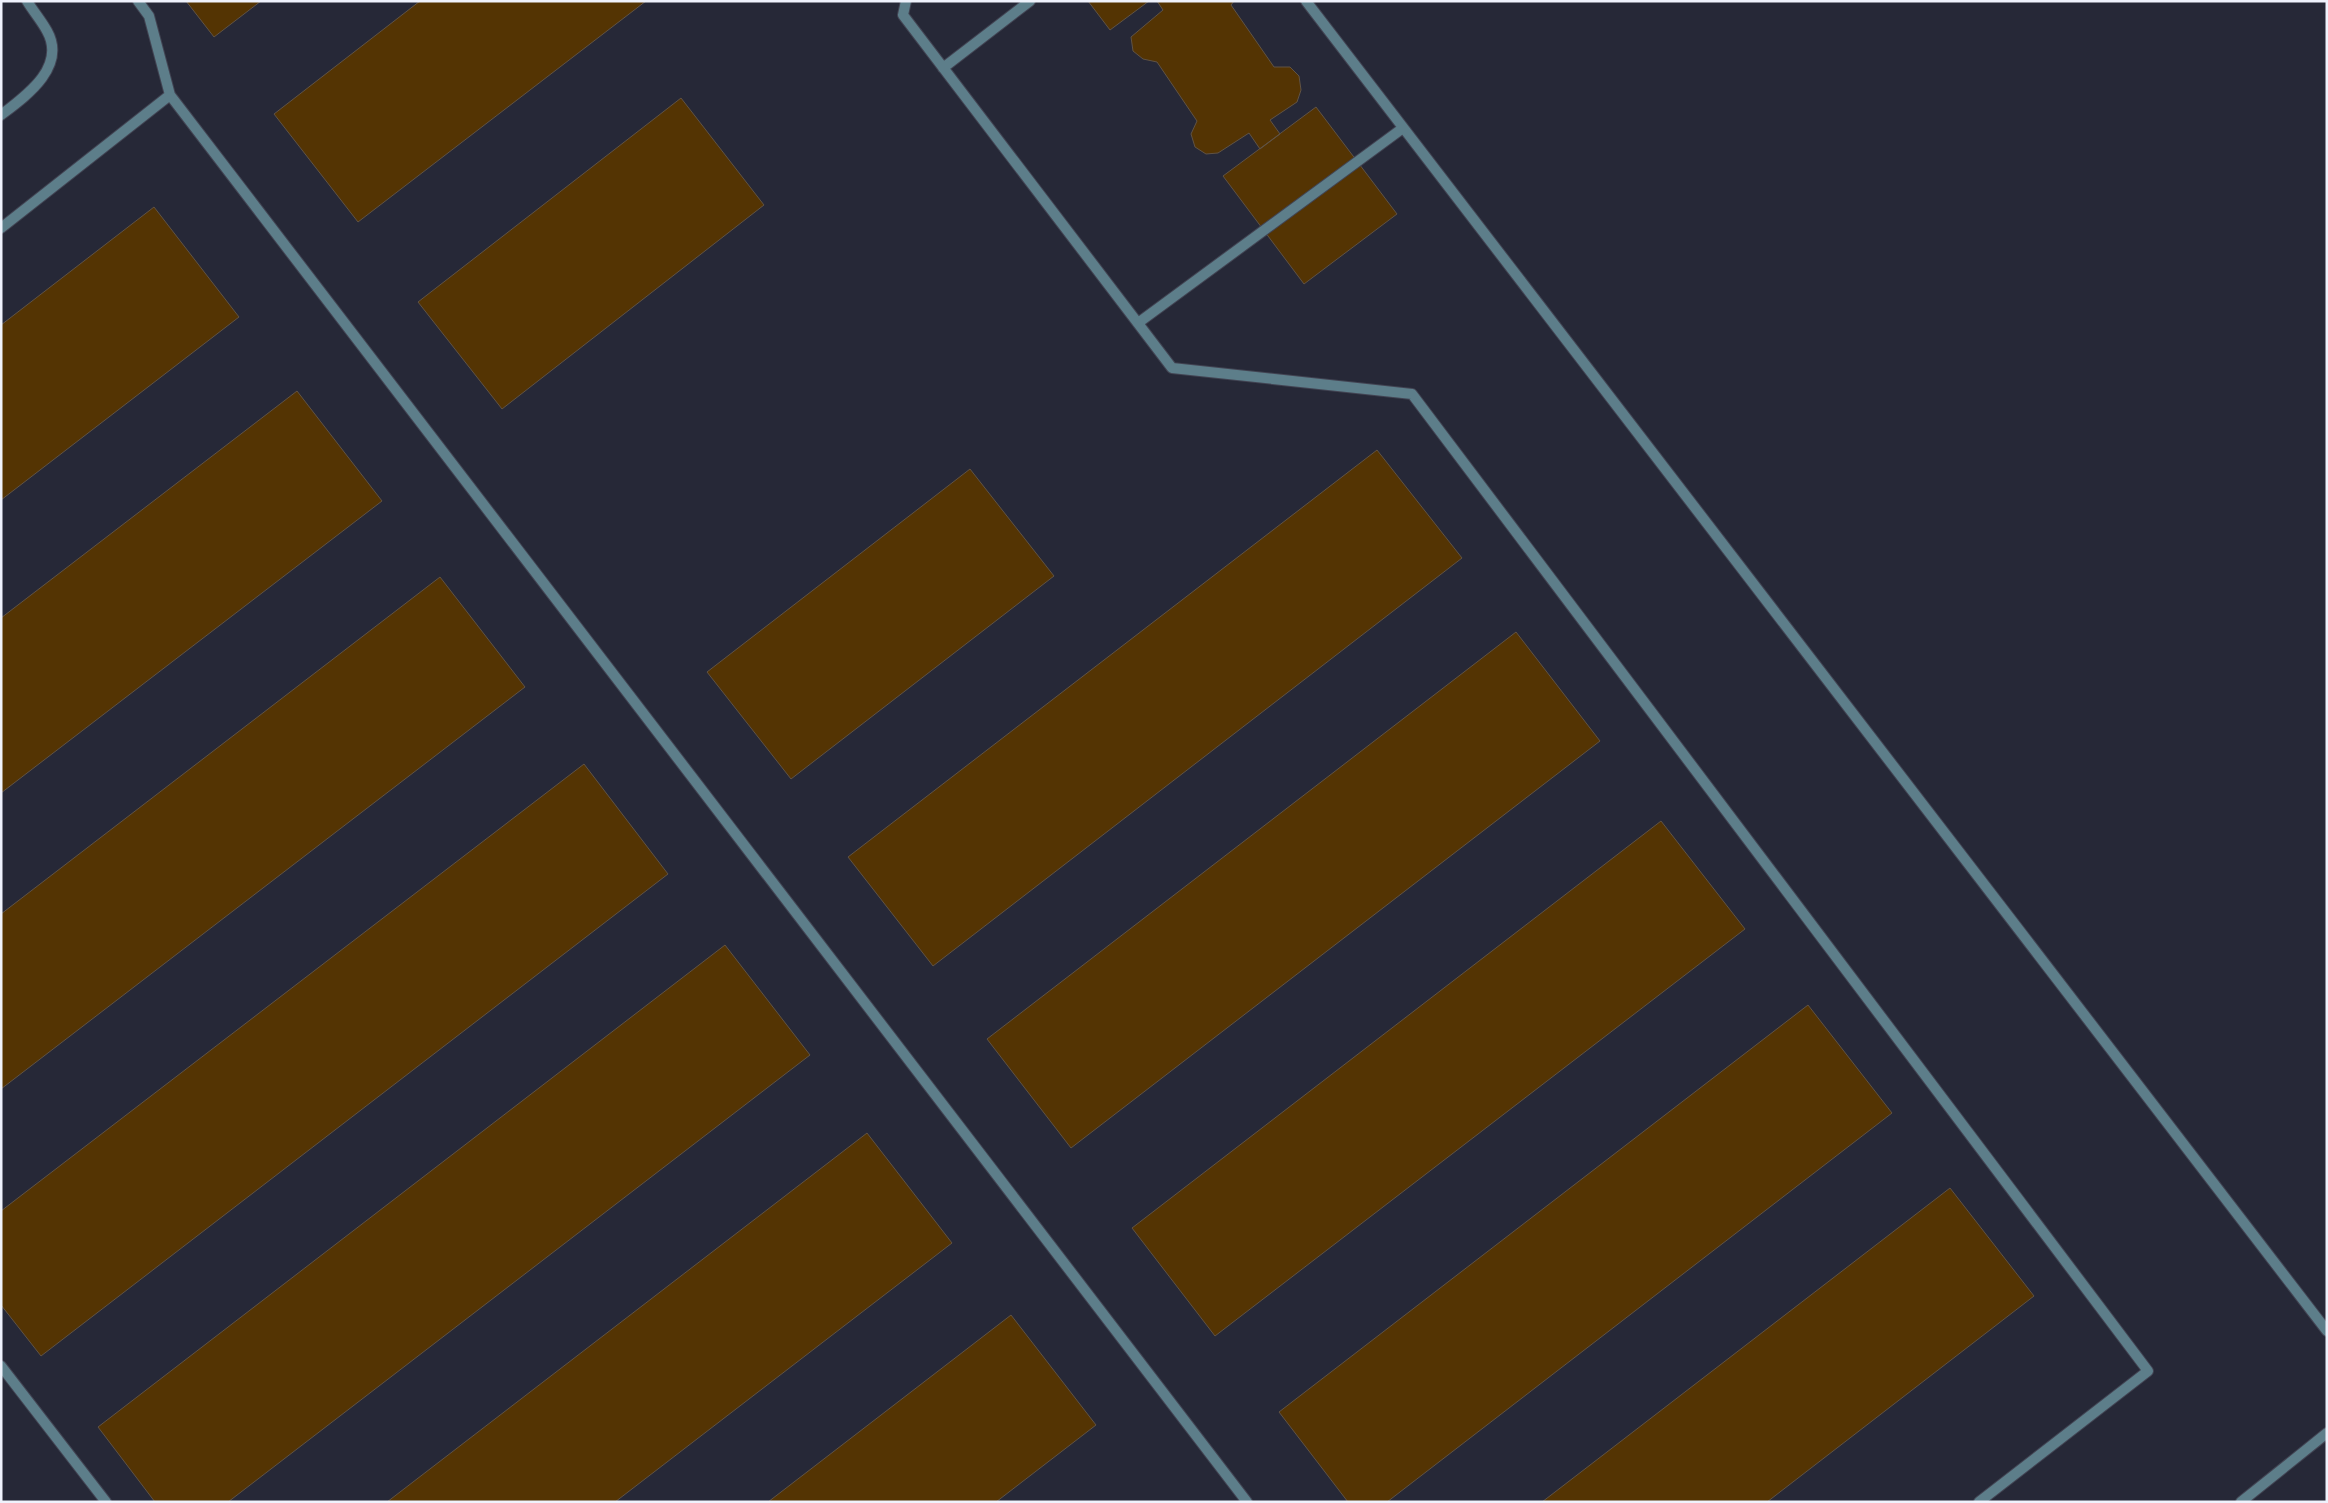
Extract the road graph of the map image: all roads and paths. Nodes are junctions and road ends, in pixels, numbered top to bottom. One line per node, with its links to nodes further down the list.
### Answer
1 (27, 1): 8 (lane)
2 (138, 1): 7 (lane)
3 (906, 1): 6 (lane)
4 (1030, 1): 6 (lane)
5 (1306, 1): 9 (lane)
6 (943, 68): 11 (lane)
7 (170, 95): 10 (lane); 16 (lane)
8 (1, 116)
9 (1403, 128): 11 (lane); 12 (lane)
10 (1, 228)
11 (1138, 323): 17 (lane)
12 (2327, 1331)
13 (1, 1366): 15 (lane)
14 (2327, 1433): 18 (lane)
15 (106, 1502)
16 (1247, 1502)
17 (1979, 1502)
18 (2241, 1502)

